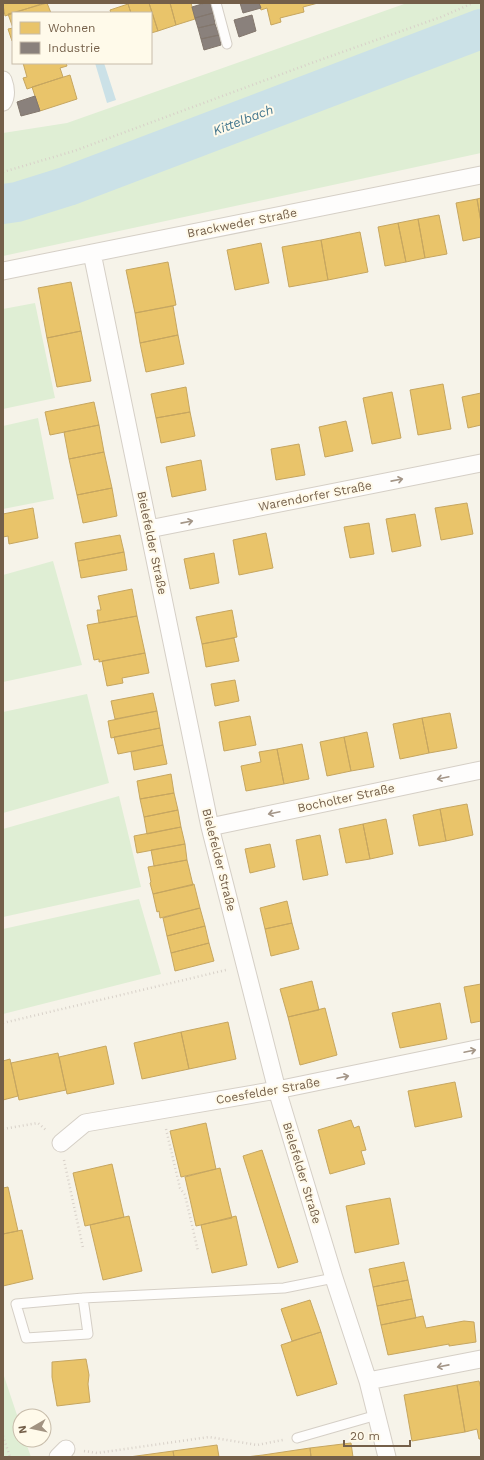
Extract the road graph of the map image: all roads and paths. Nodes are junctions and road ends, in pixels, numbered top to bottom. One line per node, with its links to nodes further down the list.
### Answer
1 (216, 3): 3 (lane)
2 (473, 3): 6 (path)
3 (227, 44)
4 (3, 80): 5 (street)
5 (3, 102)
6 (3, 172)
7 (481, 175): 8 (street, Brackweder Straße)
8 (92, 253): 9 (street, Brackweder Straße); 11 (street, Bielefelder Straße)
9 (3, 272)
10 (481, 463): 11 (street, Warendorfer Straße, one-way to 10)
11 (149, 530): 13 (street, Bielefelder Straße)
12 (481, 770): 13 (street, Bocholter Straße, one-way to 13)
13 (210, 827): 14 (street, Bielefelder Straße)
14 (245, 966): 15 (path); 17 (street, Bielefelder Straße)
15 (3, 1023)
16 (481, 1048): 17 (street, Coesfelder Straße, one-way to 16)
17 (277, 1090): 18 (street, Coesfelder Straße); 23 (street, Bielefelder Straße)
18 (161, 1110): 20 (street, Coesfelder Straße); 22 (path)
19 (3, 1129): 20 (path)
20 (61, 1143): 21 (path)
21 (83, 1248)
22 (198, 1251)
23 (334, 1278): 24 (lane); 26 (street, Bielefelder Straße)
24 (83, 1298): 24 (lane)
25 (481, 1359): 26 (street, one-way to 26)
26 (368, 1381): 27 (street, Bielefelder Straße)
27 (377, 1415): 29 (lane); 32 (street, Bielefelder Straße)
28 (3, 1436): 31 (path)
29 (297, 1438): 30 (path)
30 (62, 1453)
31 (10, 1457)
32 (387, 1457)

